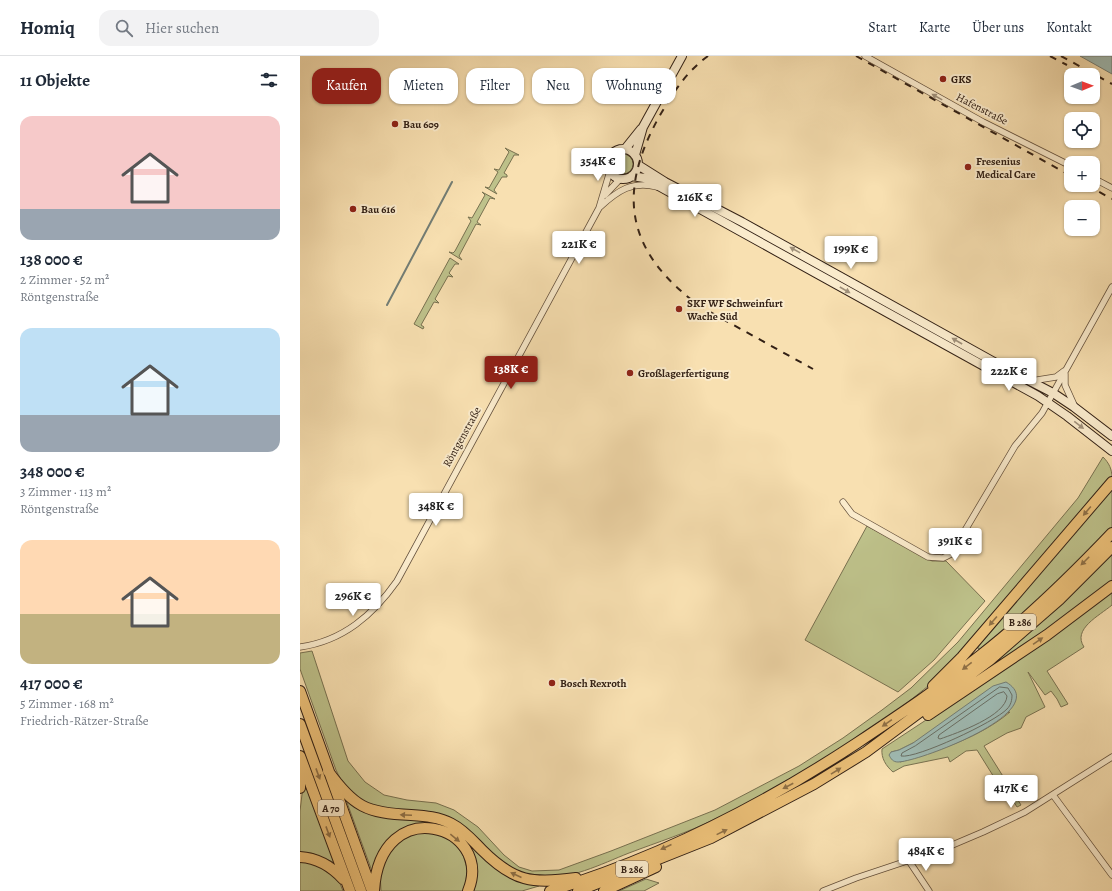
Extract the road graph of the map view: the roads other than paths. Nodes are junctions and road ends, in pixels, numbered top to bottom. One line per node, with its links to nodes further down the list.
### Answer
1 (682, 56): 3 (street)
2 (865, 56): 6 (street, Hafenstraße, one-way to 2)
3 (643, 127): 4 (street); 5 (street)
4 (625, 149): 5 (street); 8 (street)
5 (635, 155): 7 (street)
6 (1064, 162)
7 (638, 165): 9 (street); 15 (street)
8 (610, 171): 10 (street); 14 (street, Röntgenstraße)
9 (632, 176): 10 (street); 12 (street)
10 (621, 178): 14 (street, Röntgenstraße)
11 (1100, 182): 13 (street)
12 (661, 188): 16 (street); 17 (street)
13 (1112, 188)
14 (603, 197): 16 (street, Röntgenstraße)
15 (707, 203): 17 (street); 18 (street)
16 (599, 208): 39 (street, Röntgenstraße)
17 (702, 211): 19 (street)
18 (742, 222): 19 (street); 20 (street)
19 (738, 230): 21 (street)
20 (782, 243): 21 (street); 23 (street, one-way to 20)
21 (777, 251): 24 (street, one-way to 24)
22 (1112, 287): 27 (street)
23 (896, 307): 24 (street); 25 (street, one-way to 23)
24 (892, 316): 26 (street)
25 (984, 356): 26 (street); 28 (street)
26 (979, 364): 30 (street)
27 (1066, 370): 28 (street); 29 (street); 31 (street)
28 (1030, 381): 29 (street)
29 (1053, 393): 30 (street); 31 (street)
30 (1048, 402): 33 (street, one-way to 33); 35 (street)
31 (1074, 407): 32 (street)
32 (1112, 436)
33 (1112, 451)
34 (1112, 482): 41 (highway, one-way to 41)
35 (843, 502)
36 (1112, 533): 41 (highway, B 286, one-way to 41)
37 (1112, 547): 43 (highway, B 286)
38 (1112, 586): 43 (highway, B 286, one-way to 38)
39 (300, 647)
40 (300, 691): 47 (highway, A 70)
41 (919, 701): 53 (highway, B 286, one-way to 53)
42 (300, 724): 56 (highway, A 70, one-way to 56)
43 (886, 738): 50 (highway, B 286, one-way to 43)
44 (300, 756): 55 (highway, one-way to 55)
45 (1112, 757): 49 (street)
46 (300, 768): 48 (highway)
47 (328, 771): 53 (highway, one-way to 47); 57 (highway, A 70)
48 (300, 788)
49 (1053, 795): 52 (street); 54 (street)
50 (687, 849): 60 (highway, B 286); 61 (highway)
51 (300, 857): 55 (highway)
52 (909, 861): 62 (street); 63 (street)
53 (596, 875): 59 (highway, B 286)
54 (1112, 875)
55 (349, 888)
56 (361, 891)
57 (373, 891): 58 (highway, one-way to 58)
58 (468, 891)
59 (550, 891)
60 (578, 891)
61 (604, 891)
62 (823, 891)
63 (928, 891)

